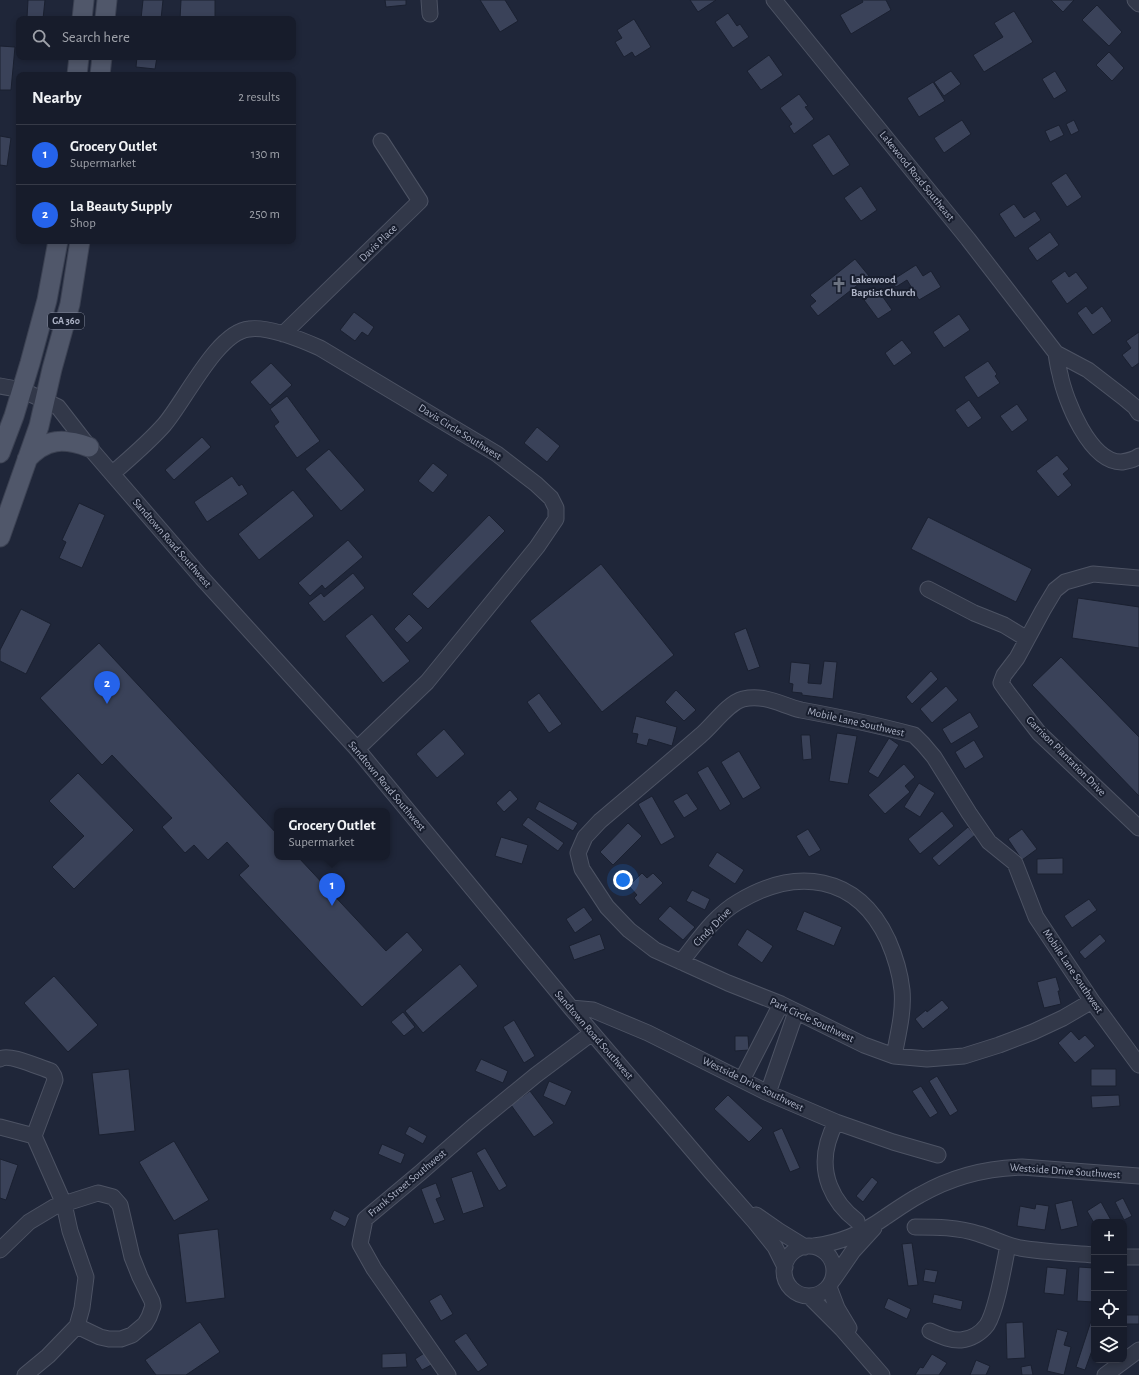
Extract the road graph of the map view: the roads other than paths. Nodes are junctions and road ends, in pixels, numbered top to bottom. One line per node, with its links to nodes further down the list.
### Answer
1 (84, 0): 6 (main road)
2 (107, 0): 7 (main road)
3 (774, 0): 16 (street, Lakewood Road Southeast)
4 (1135, 0): 5 (street)
5 (1139, 4)
6 (82, 16)
7 (105, 16)
8 (79, 60): 10 (main road)
9 (102, 60): 11 (main road)
10 (77, 72)
11 (100, 72)
12 (381, 140): 15 (street, Davis Place)
13 (57, 244): 18 (main road, GA 360)
14 (80, 244): 19 (main road, GA 360)
15 (283, 334): 25 (street, Davis Circle Southwest); 30 (street, Davis Circle Southwest)
16 (1056, 353): 20 (street, Lakewood Road Southeast); 23 (street, Lakewood Road Southeast)
17 (0, 386): 18 (street, Sandtown Road Southwest)
18 (22, 390): 19 (street, Sandtown Road Southwest); 22 (main road, GA 360)
19 (46, 400): 21 (street, Sandtown Road Southwest); 24 (main road, GA 360)
20 (1139, 412)
21 (89, 447): 24 (main road); 25 (street, Sandtown Road Southwest)
22 (0, 453)
23 (1139, 456)
24 (27, 460): 26 (main road, GA 360)
25 (112, 473): 30 (street, Sandtown Road Southwest)
26 (0, 537)
27 (1139, 578): 29 (street, Garrison Plantation Drive)
28 (928, 589): 29 (street)
29 (1027, 639): 31 (street, Garrison Plantation Drive)
30 (358, 749): 36 (street, Sandtown Road Southwest)
31 (1139, 828)
32 (578, 853): 33 (street, Park Circle Southwest); 34 (street, Mobile Lane Southwest)
33 (682, 962): 35 (street, Park Circle Southwest); 39 (street, Cindy Drive)
34 (1092, 1001): 39 (street, Park Circle Southwest); 41 (street, Mobile Lane Southwest)
35 (781, 1004): 37 (street, Park Circle Southwest); 42 (street)
36 (571, 1008): 38 (street, Sandtown Road Southwest); 42 (street, Westside Drive Southwest)
37 (796, 1012): 39 (street, Park Circle Southwest); 43 (street)
38 (592, 1033): 49 (street, Sandtown Road Southwest); 68 (street, Frank Street Southwest)
39 (894, 1056)
40 (0, 1060): 46 (street)
41 (1139, 1066)
42 (742, 1080): 43 (street, Westside Drive Southwest)
43 (768, 1093): 44 (street, Westside Drive Southwest)
44 (836, 1122): 47 (street, Westside Drive Southwest); 52 (street)
45 (0, 1127): 46 (street)
46 (34, 1136): 50 (street)
47 (938, 1156)
48 (1139, 1176): 51 (street, Westside Drive Southwest)
49 (736, 1200): 55 (street, Sandtown Road Southwest); 60 (street, Sandtown Road Southwest)
50 (64, 1204): 56 (street); 63 (street); 63 (street)
51 (883, 1219): 55 (street, Westside Drive Southwest); 61 (street, Westside Drive Southwest)
52 (857, 1221)
53 (915, 1227): 54 (street)
54 (1008, 1245): 57 (street); 64 (street)
55 (810, 1247): 60 (street); 61 (street)
56 (0, 1250)
57 (1091, 1254)
58 (1127, 1257): 59 (street)
59 (1139, 1257)
60 (784, 1267): 62 (street)
61 (831, 1284): 62 (street); 66 (street)
62 (810, 1297): 66 (street)
63 (77, 1326): 67 (street)
64 (930, 1330)
65 (1139, 1350): 69 (street)
66 (877, 1369)
67 (25, 1375)
68 (448, 1375)
69 (1105, 1375)

